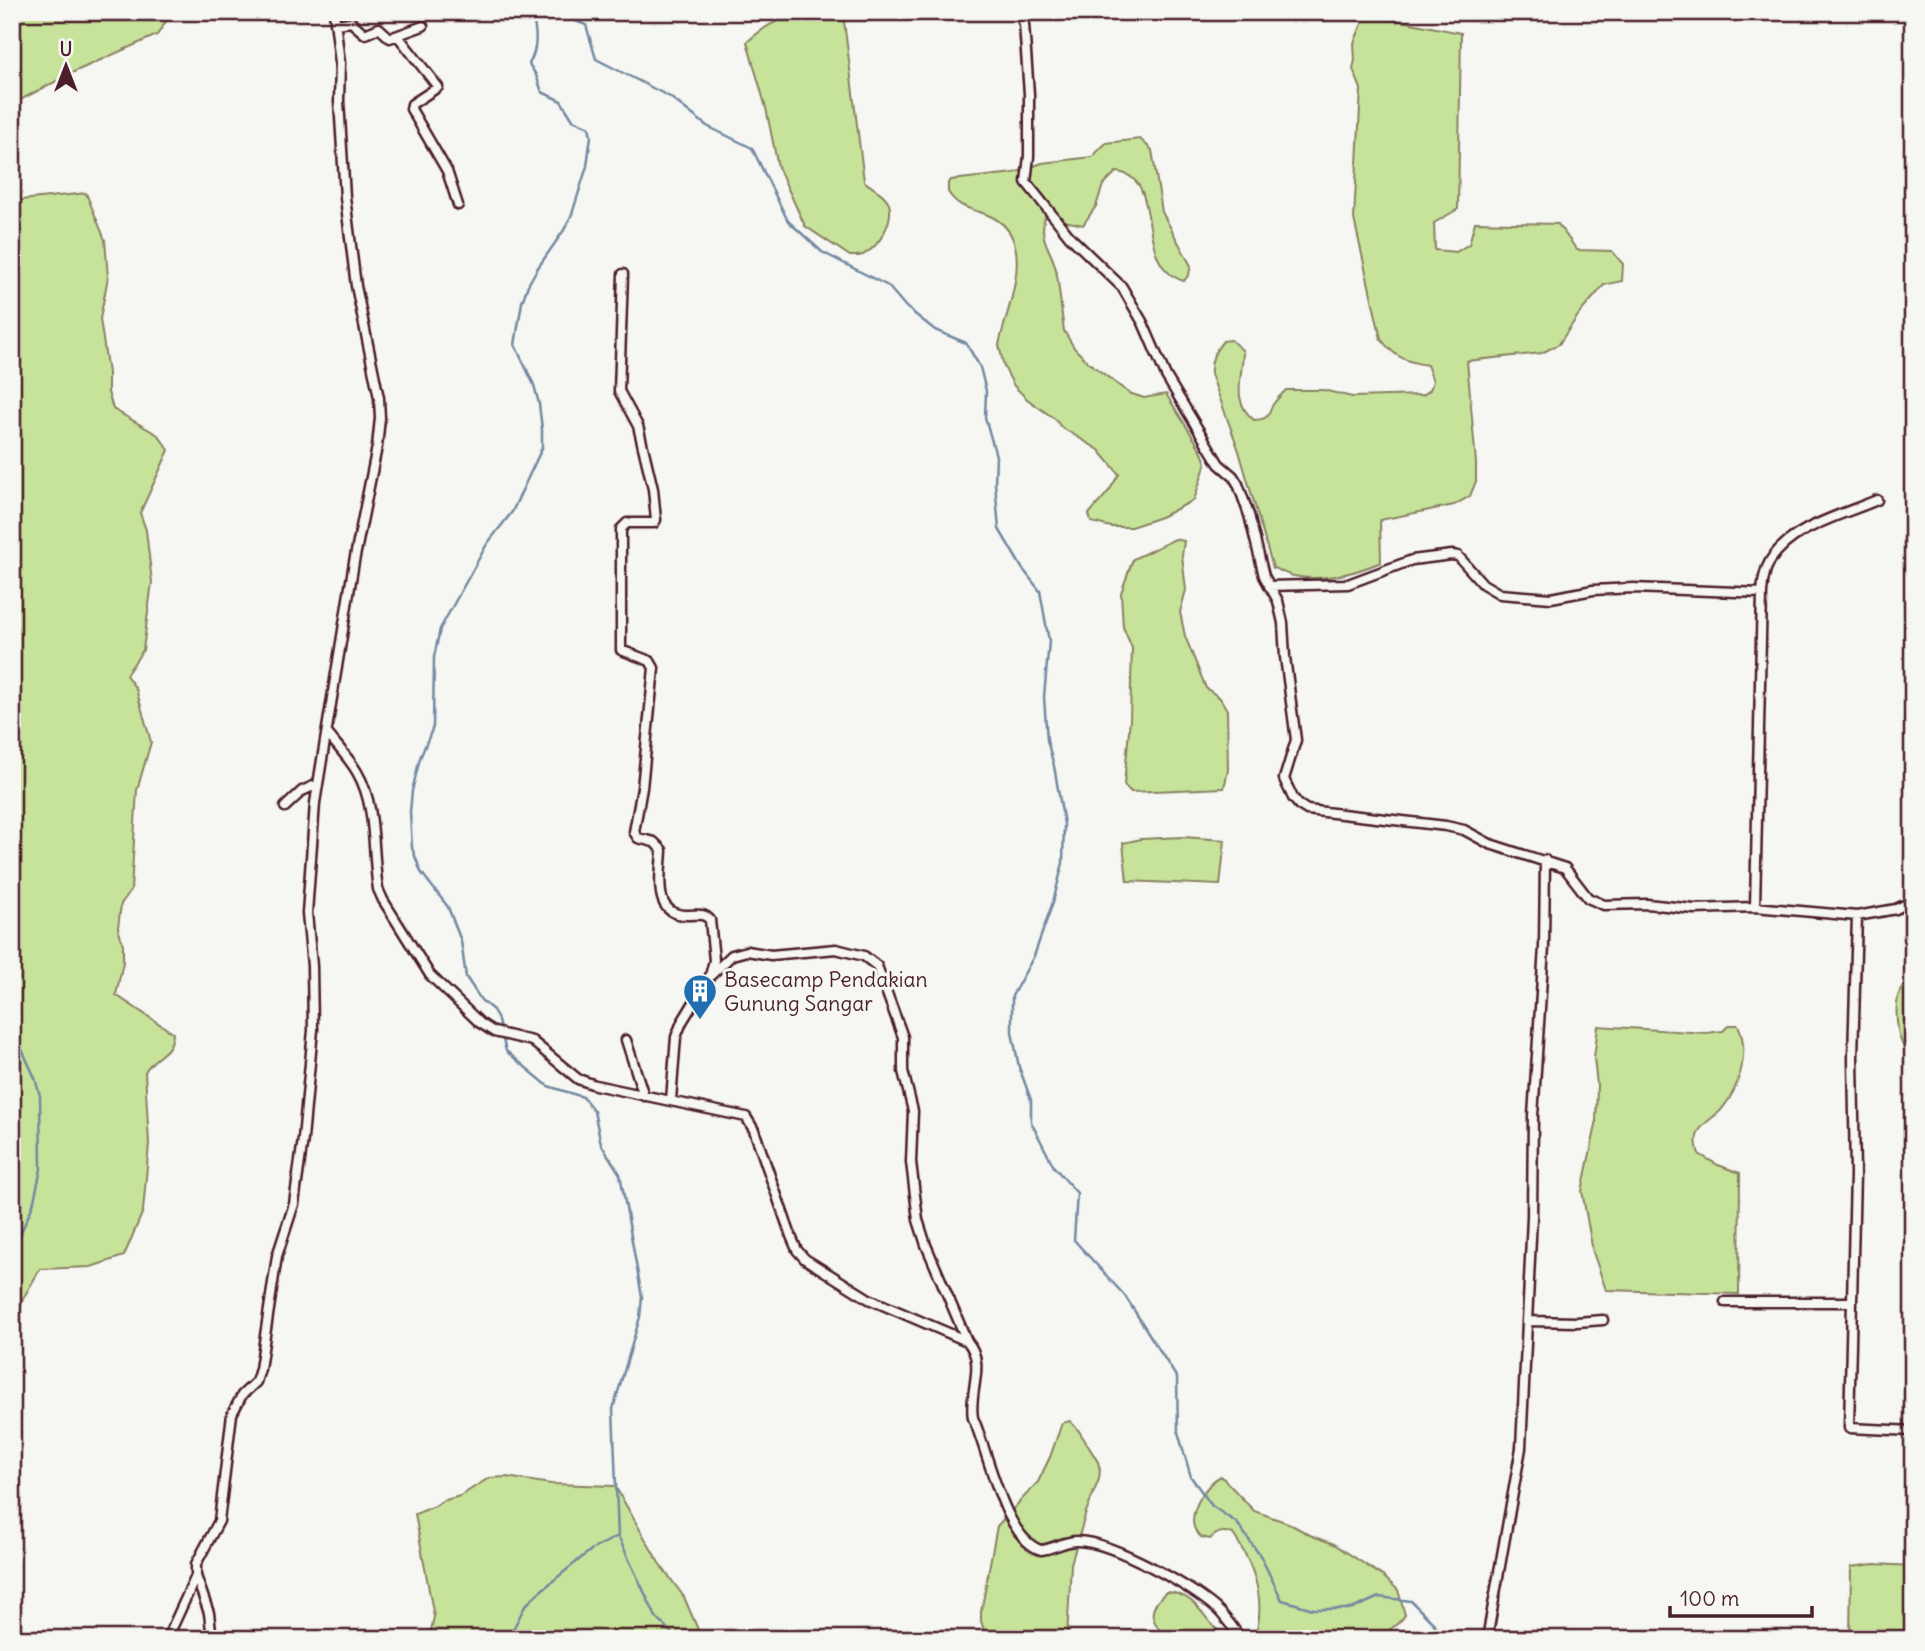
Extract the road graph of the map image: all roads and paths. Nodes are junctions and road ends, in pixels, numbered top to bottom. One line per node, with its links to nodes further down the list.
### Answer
1 (334, 12): 3 (street)
2 (1019, 12): 9 (street)
3 (335, 24): 5 (street); 11 (street)
4 (423, 26): 5 (street)
5 (398, 36): 6 (street)
6 (458, 205)
7 (623, 274): 18 (street)
8 (1877, 500): 10 (street)
9 (1269, 586): 10 (street); 14 (street)
10 (1762, 593): 16 (street)
11 (327, 733): 12 (street); 20 (street)
12 (318, 784): 13 (street); 28 (street)
13 (285, 807)
14 (1545, 860): 16 (street); 25 (street)
15 (1913, 901): 17 (street)
16 (1755, 907): 17 (street)
17 (1857, 916): 23 (street)
18 (710, 976): 21 (street); 26 (street)
19 (626, 1040): 20 (street)
20 (644, 1096): 21 (street)
21 (671, 1100): 26 (street)
22 (1725, 1302): 23 (street)
23 (1851, 1302): 27 (street)
24 (1603, 1320): 25 (street)
25 (1528, 1321): 32 (street)
26 (967, 1341): 31 (street)
27 (1913, 1431)
28 (196, 1576): 29 (street); 30 (street)
29 (167, 1639)
30 (212, 1639)
31 (1241, 1639)
32 (1487, 1639)

